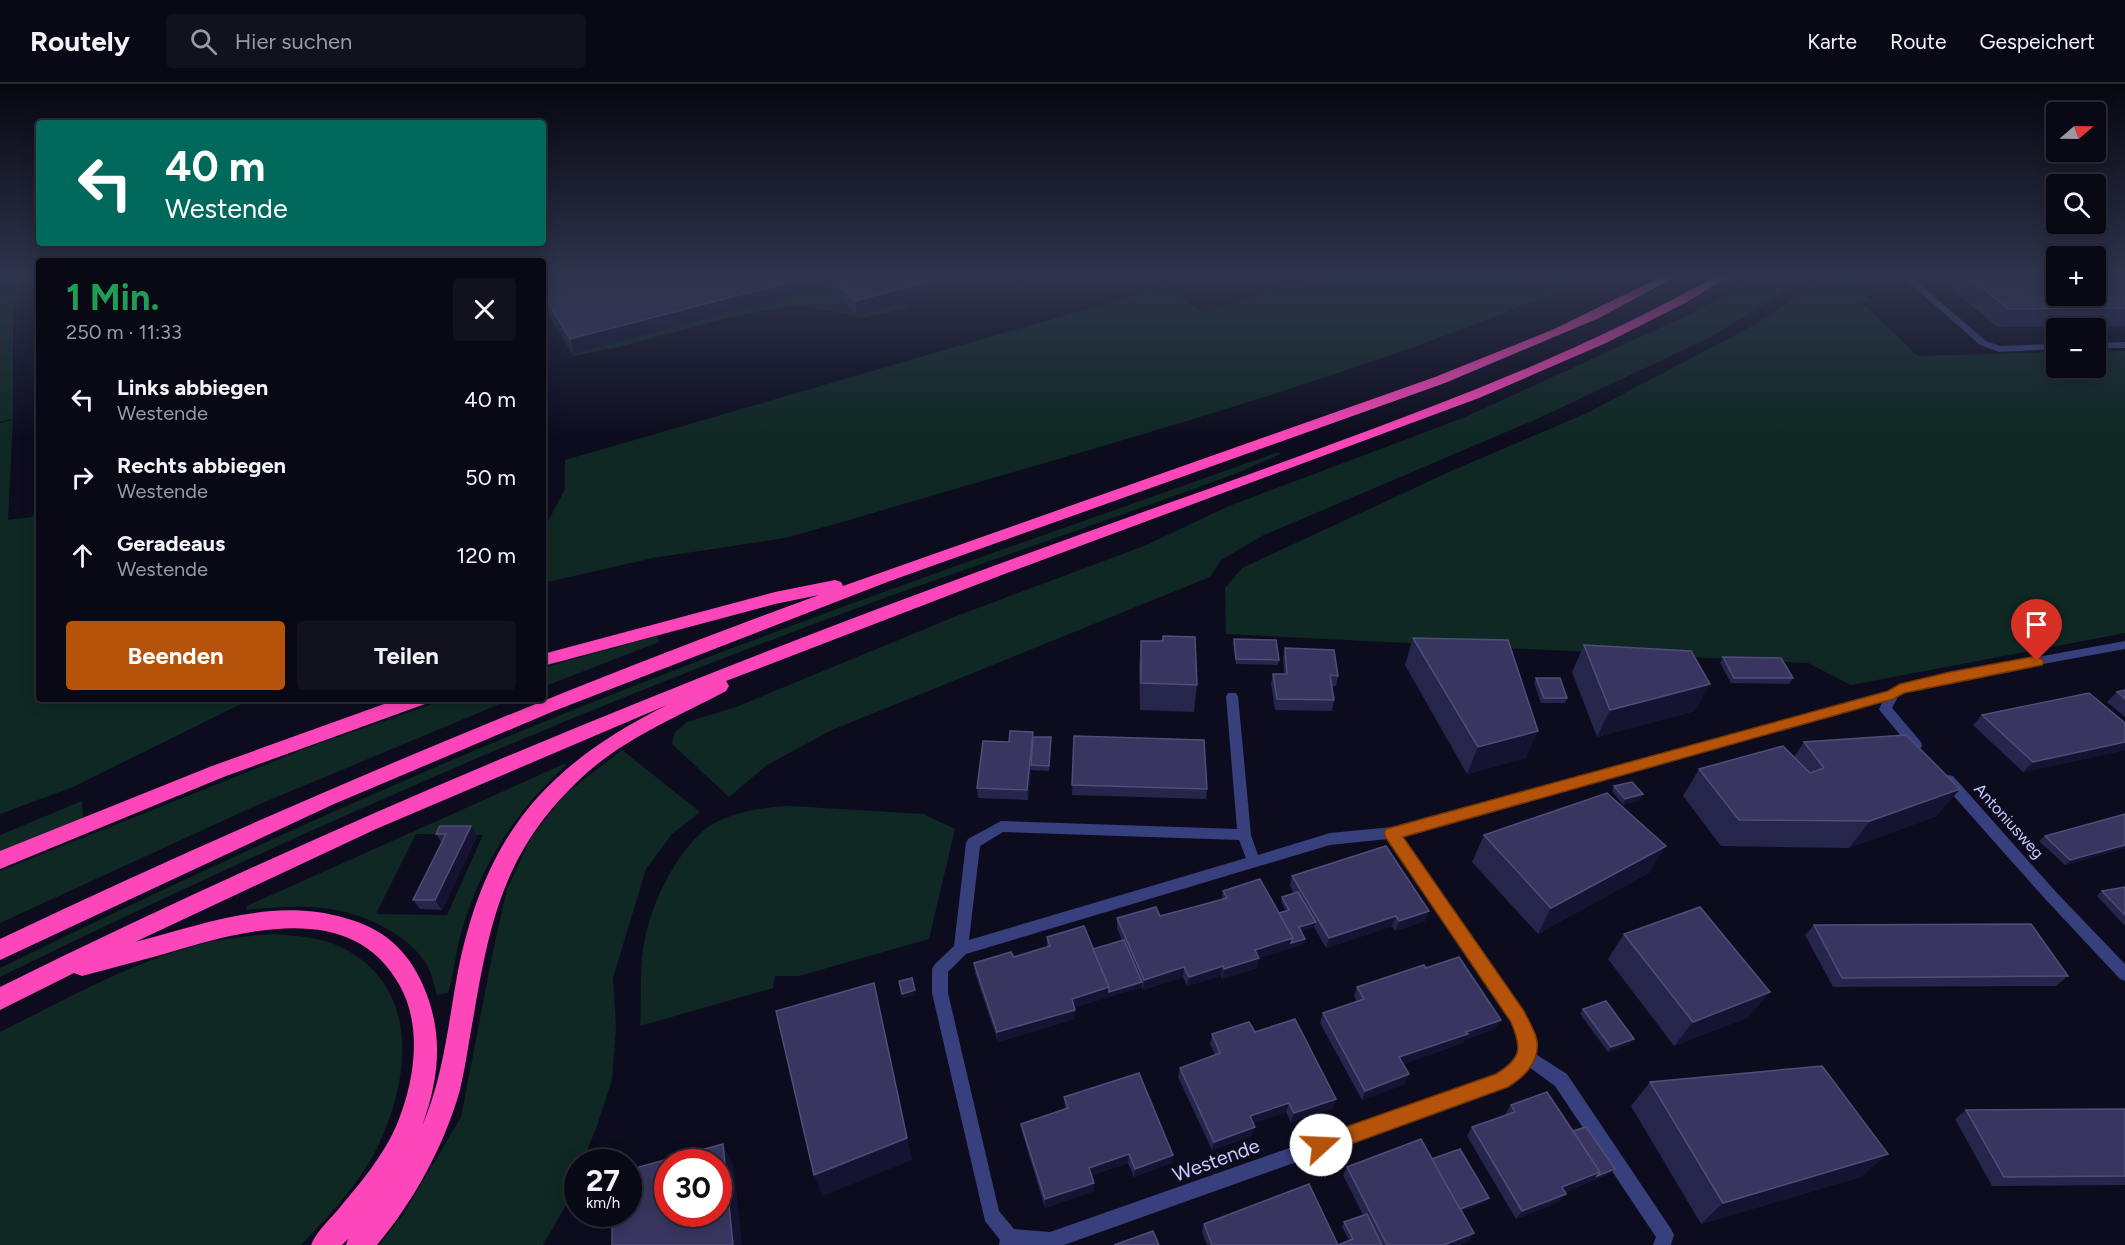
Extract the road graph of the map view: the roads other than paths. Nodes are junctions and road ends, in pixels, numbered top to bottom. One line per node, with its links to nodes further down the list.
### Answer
1 (1556, 331): 7 (highway)
2 (1618, 331): 9 (highway)
3 (1969, 331): 6 (street)
4 (2125, 345): 5 (street)
5 (2106, 346)
6 (2046, 347)
7 (884, 577): 10 (highway); 19 (highway)
8 (2125, 645): 11 (street, Westende)
9 (790, 648): 21 (highway); 26 (highway)
10 (546, 659)
11 (1896, 692): 14 (street, Westende); 20 (street, Antoniusweg)
12 (1232, 696): 15 (street)
13 (410, 702): 16 (highway)
14 (1392, 833): 17 (street, Westende); 23 (street)
15 (1244, 835): 17 (street); 18 (street)
16 (0, 860)
17 (1254, 862): 18 (street, Westende)
18 (962, 949): 24 (street, Westende)
19 (0, 950)
20 (2125, 974)
21 (40, 978): 22 (highway); 25 (highway)
22 (0, 999)
23 (1526, 1056): 24 (street, Westende); 27 (street)
24 (1009, 1242)
25 (324, 1245)
26 (359, 1245)
27 (1662, 1245)

